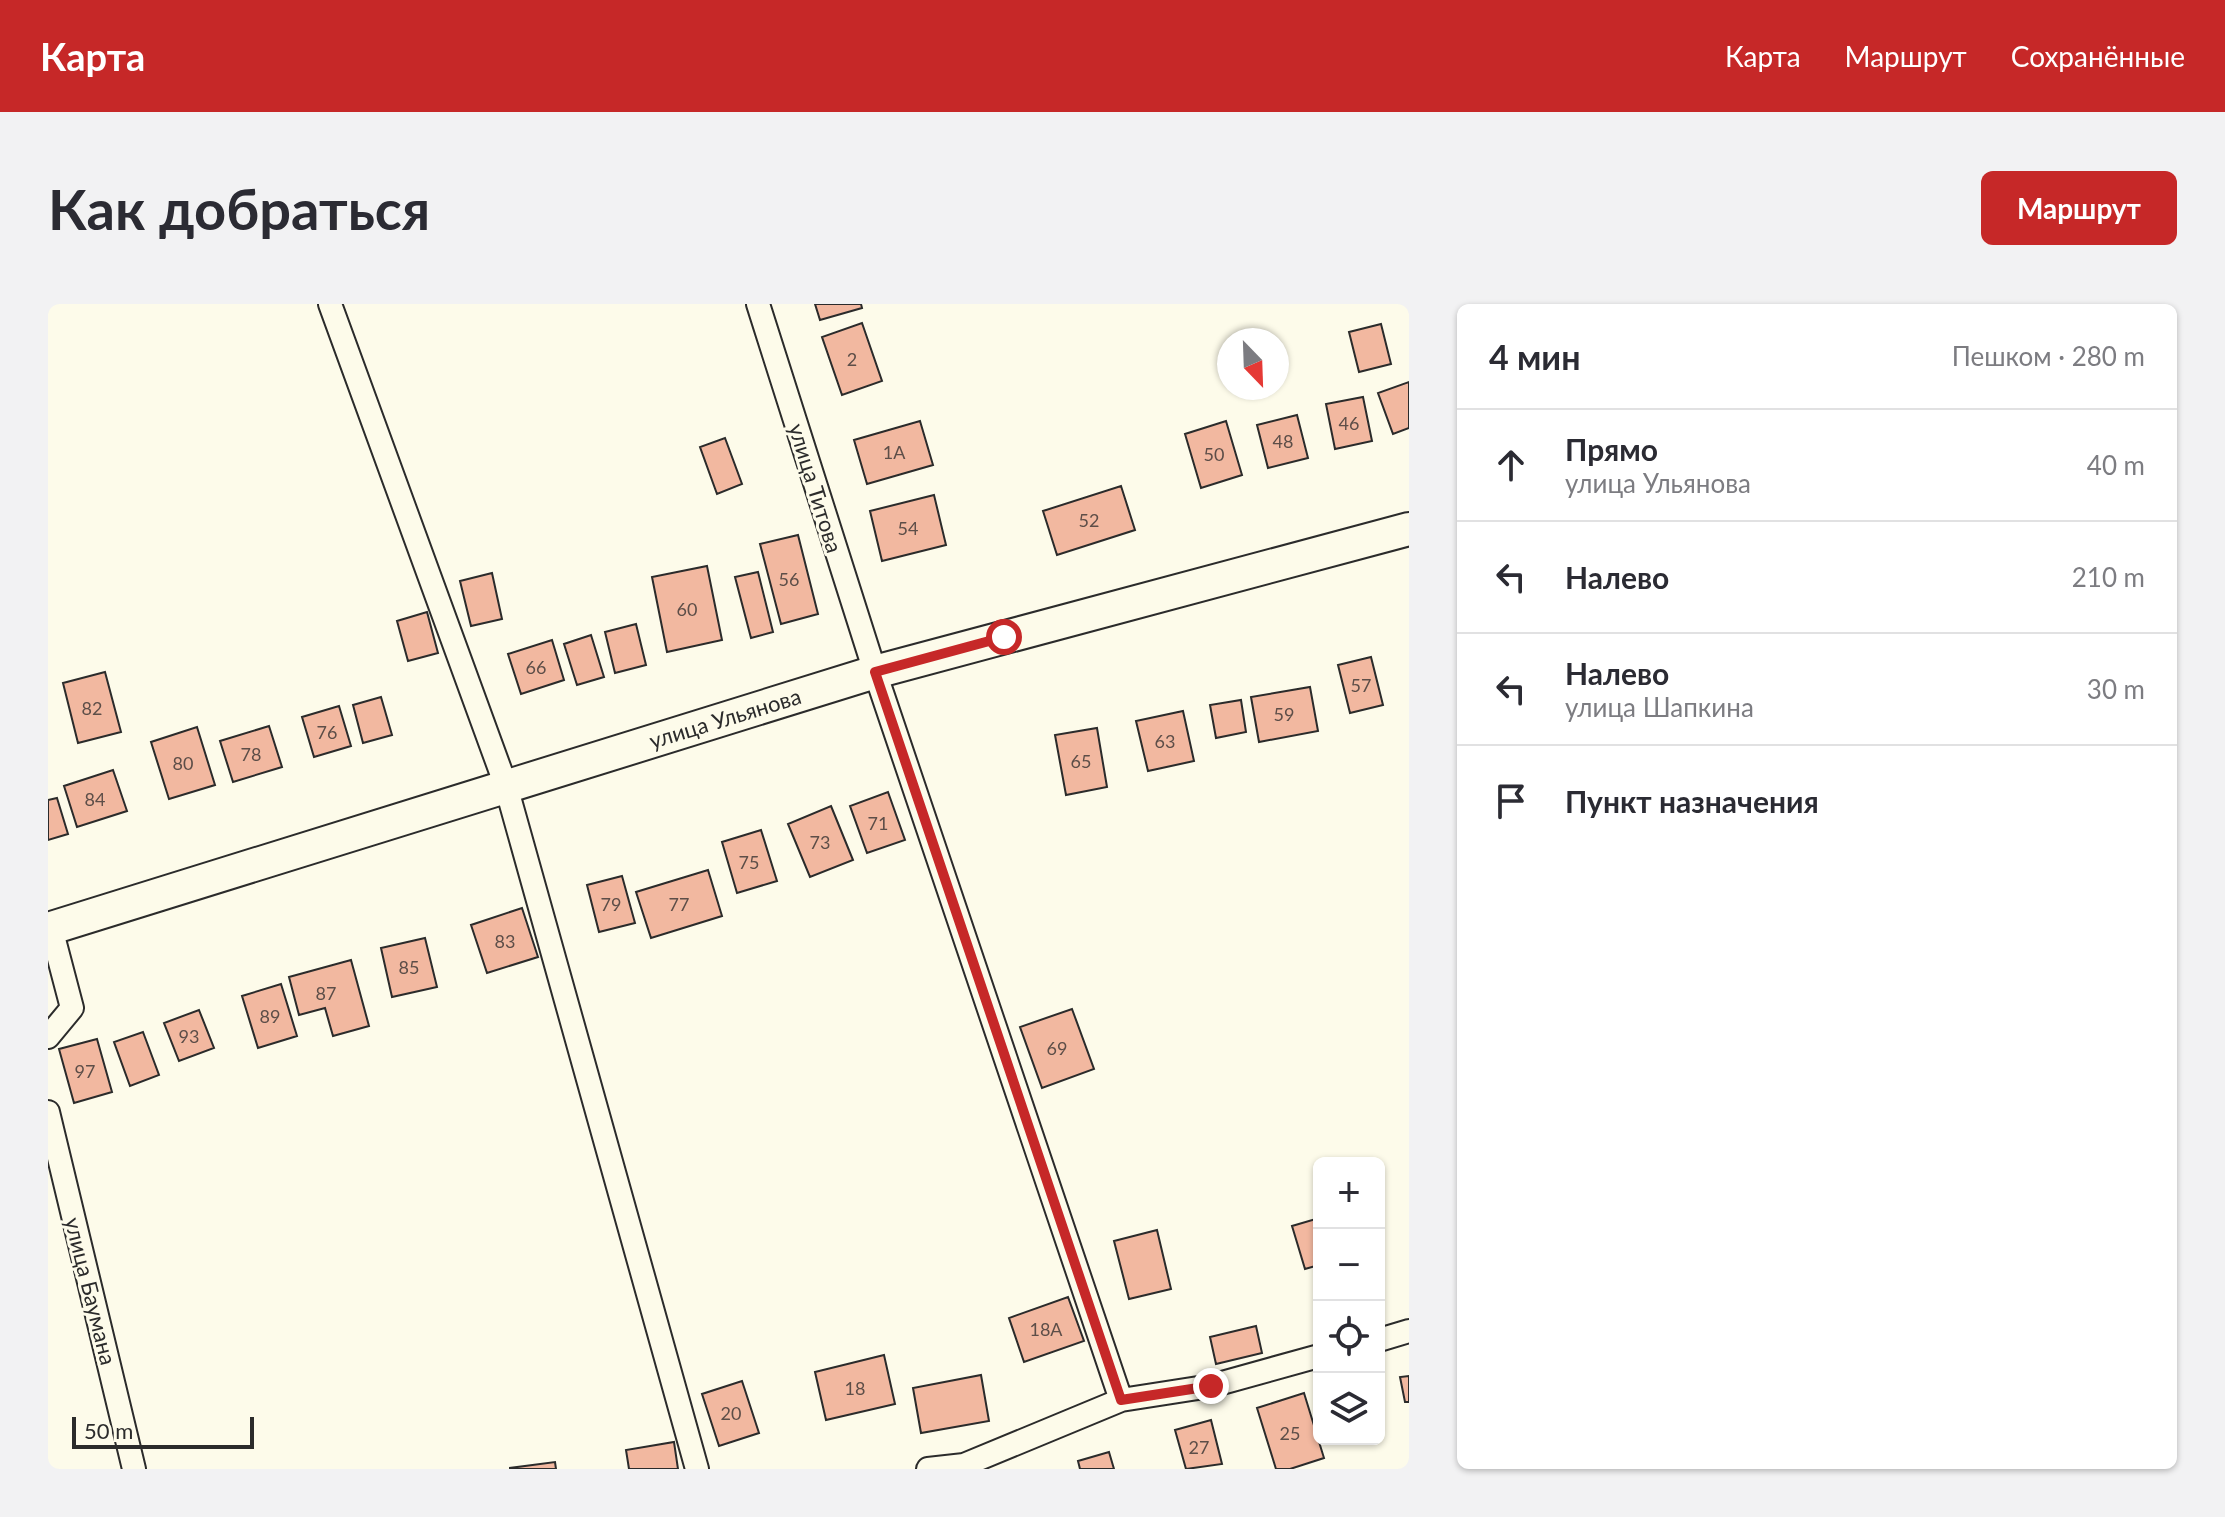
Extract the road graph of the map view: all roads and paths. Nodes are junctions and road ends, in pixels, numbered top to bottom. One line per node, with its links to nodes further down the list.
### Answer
1 (330, 304): 5 (street)
2 (758, 304): 4 (street, улица Титова)
3 (1409, 529): 4 (main road, улица Ульянова)
4 (875, 672): 5 (main road, улица Ульянова); 12 (street, улица Титова)
5 (506, 786): 6 (main road, улица Ульянова); 14 (street)
6 (49, 928): 7 (street)
7 (48, 1037)
8 (48, 1112): 13 (street, улица Баумана)
9 (1409, 1331): 10 (street)
10 (1385, 1338)
11 (1313, 1358): 12 (street)
12 (1121, 1400): 15 (street)
13 (134, 1469)
14 (697, 1469)
15 (928, 1469)

